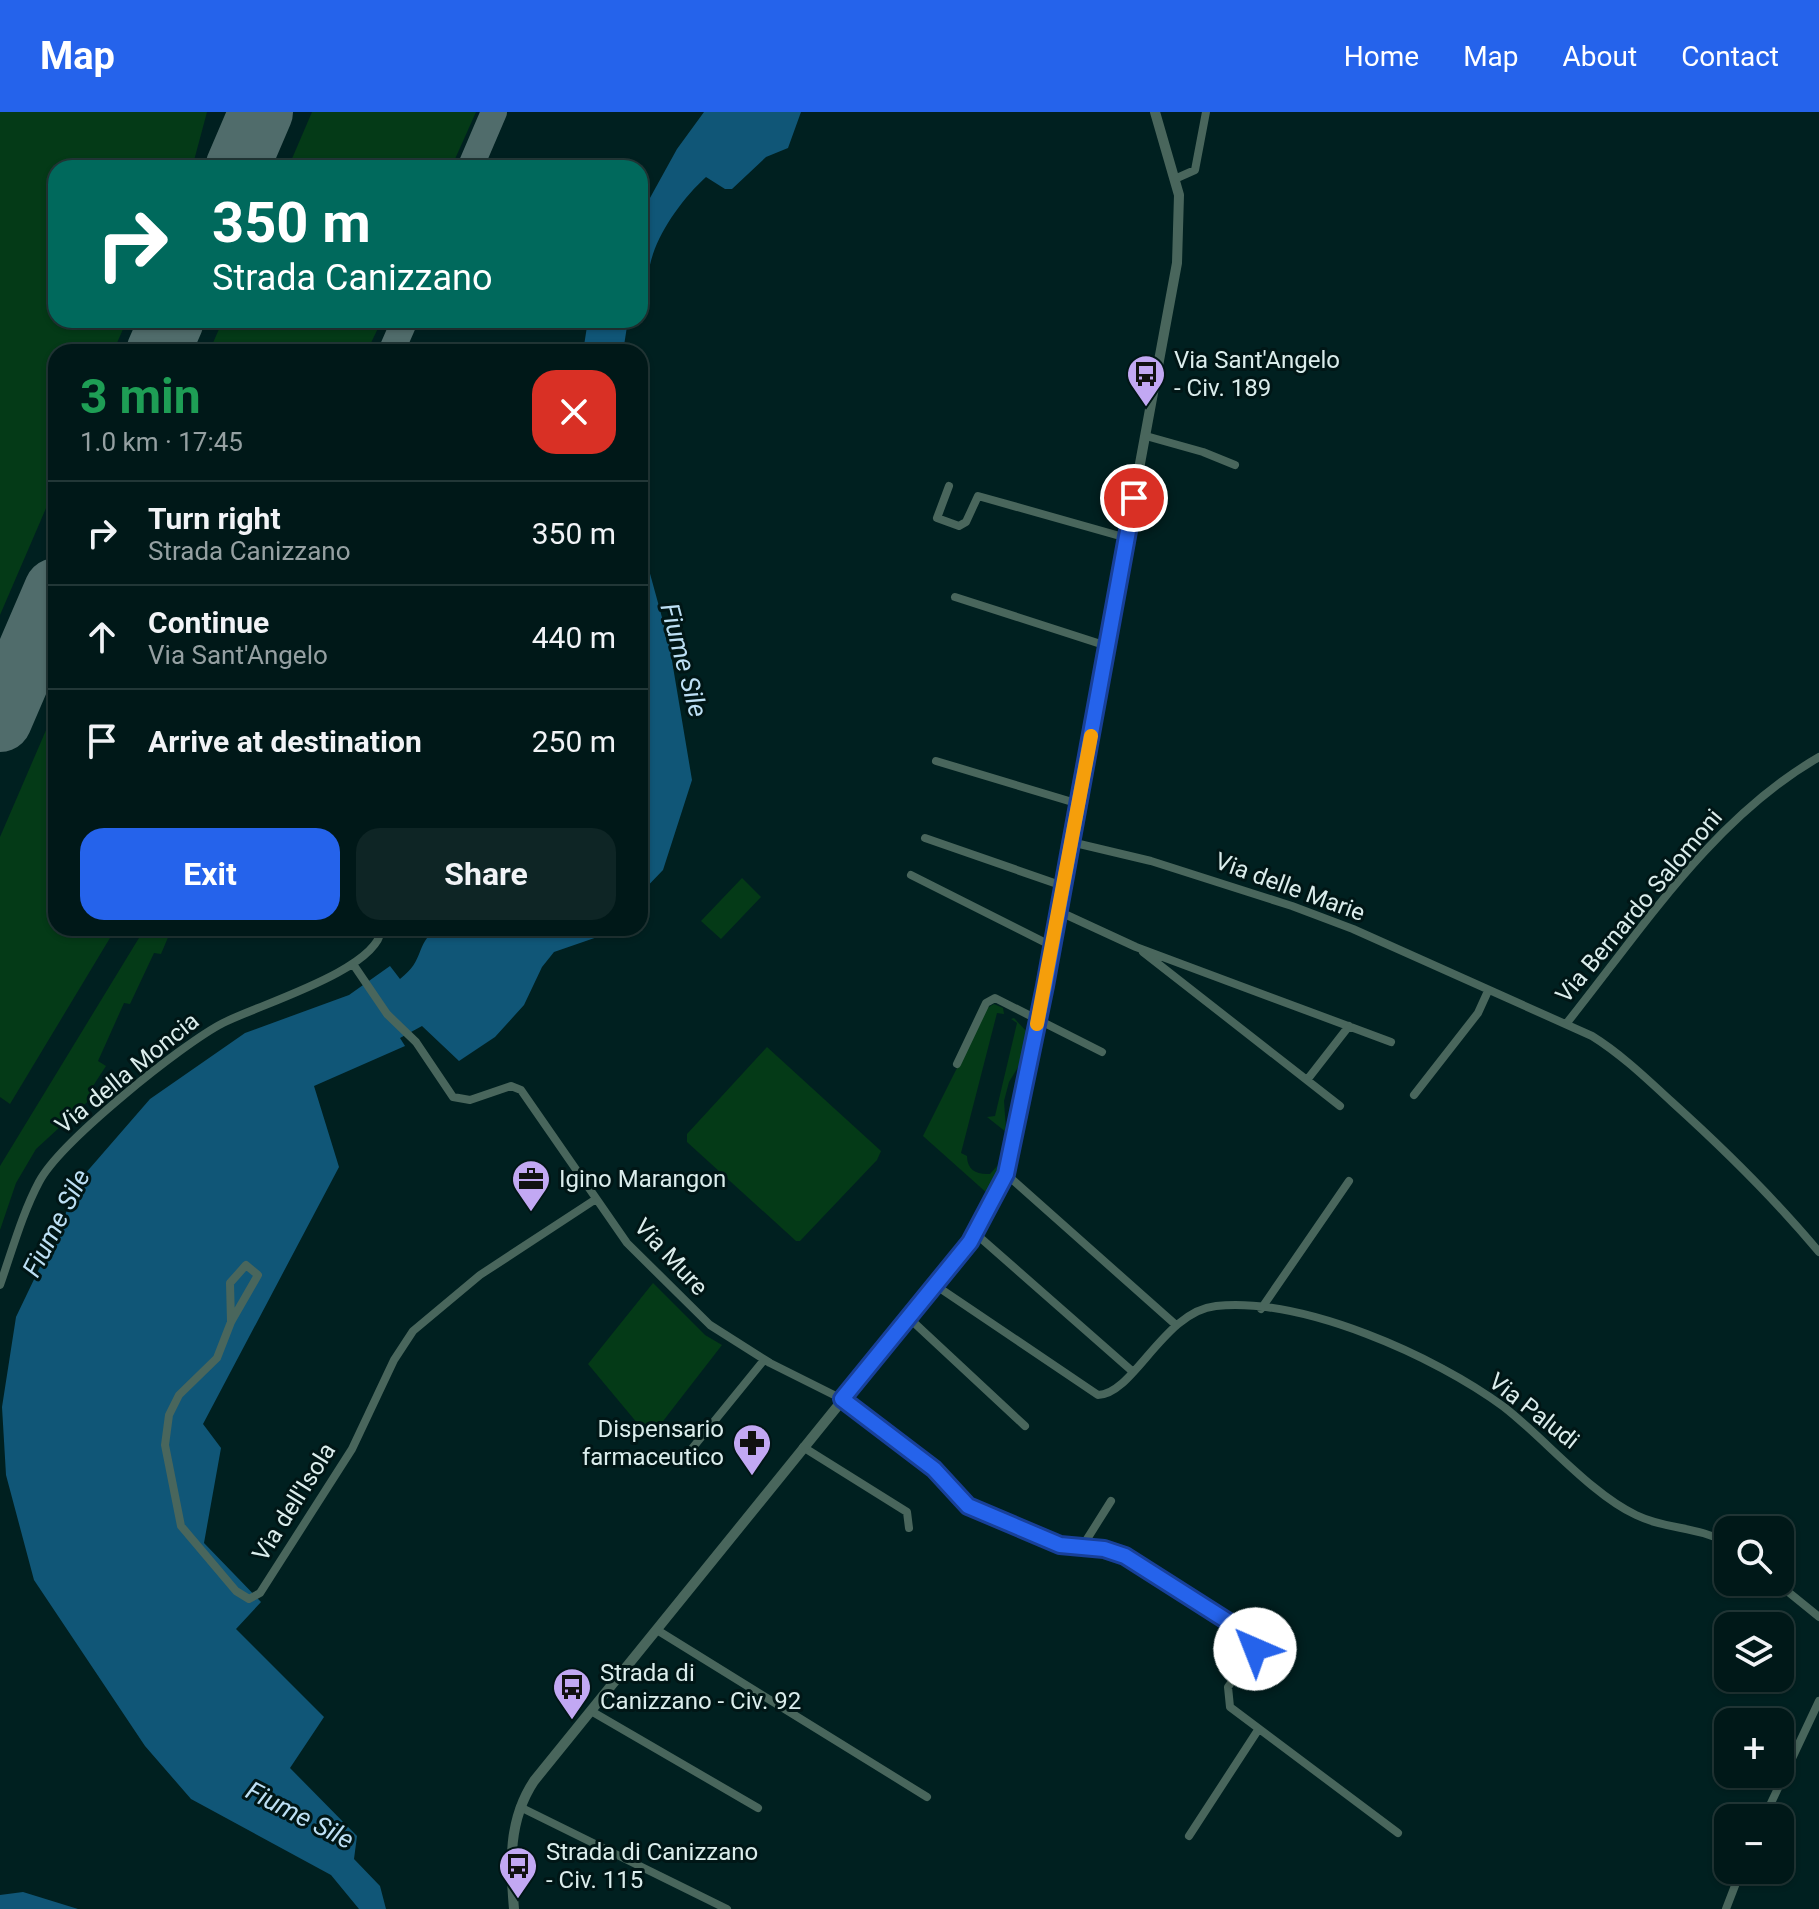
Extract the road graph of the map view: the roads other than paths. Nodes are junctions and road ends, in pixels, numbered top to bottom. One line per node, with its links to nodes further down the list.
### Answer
1 (1155, 112): 3 (street)
2 (1206, 112): 3 (street)
3 (1177, 178): 4 (street)
4 (1146, 436): 5 (street); 7 (street)
5 (1235, 465)
6 (949, 486): 7 (street)
7 (1127, 538): 9 (street)
8 (955, 597): 9 (street)
9 (1107, 646): 12 (street)
10 (1819, 757): 24 (street, Via Bernardo Salomoni)
11 (936, 761): 12 (street)
12 (1079, 804): 14 (street)
13 (925, 838): 16 (street)
14 (1071, 842): 16 (street); 22 (street, Via delle Marie)
15 (911, 875): 19 (street)
16 (1063, 886): 17 (street)
17 (1058, 911): 19 (street); 20 (street)
18 (379, 936): 21 (street, Via della Moncia)
19 (1052, 946): 23 (street)
20 (1136, 947): 25 (street); 29 (street)
21 (353, 964): 34 (street, Via Mure); 37 (street, Via della Moncia)
22 (1488, 991): 24 (street, Via delle Marie); 30 (street)
23 (1039, 1018): 27 (street); 28 (street); 32 (street)
24 (1566, 1024): 36 (street, Via delle Marie)
25 (1349, 1026): 26 (street); 29 (street)
26 (1391, 1042)
27 (1102, 1052)
28 (957, 1064)
29 (1307, 1080): 31 (street)
30 (1414, 1095)
31 (1340, 1106)
32 (1006, 1174): 35 (street); 42 (street)
33 (1349, 1181): 39 (street)
34 (596, 1199): 41 (street, Via dell'Isola); 43 (street, Via Mure)
35 (976, 1234): 38 (street); 44 (street)
36 (1819, 1252)
37 (0, 1285)
38 (935, 1285): 40 (street); 44 (street, Via Paludi)
39 (1261, 1309): 42 (street, Via Paludi); 51 (street, Via Paludi)
40 (909, 1318): 45 (street); 46 (street)
41 (231, 1322): 41 (street, Via dell'Isola)
42 (1176, 1325): 44 (street, Via Paludi)
43 (764, 1360): 45 (street, Via Mure); 48 (street)
44 (1132, 1371)
45 (842, 1399): 47 (street); 52 (street, Via Mure)
46 (1025, 1426)
47 (803, 1447): 50 (street); 55 (street)
48 (690, 1451)
49 (1111, 1501): 52 (street)
50 (909, 1528)
51 (1714, 1535)
52 (1082, 1547): 58 (street, Via Mure)
53 (1793, 1596): 54 (street)
54 (1819, 1617)
55 (657, 1630): 57 (street); 59 (street)
56 (1819, 1701): 60 (street)
57 (591, 1711): 61 (street); 62 (street)
58 (1258, 1730): 63 (street); 64 (street)
59 (927, 1797)
60 (1771, 1804)
61 (520, 1807): 66 (street); 67 (street)
62 (758, 1808)
63 (1398, 1833)
64 (1189, 1836)
65 (1736, 1884): 68 (street)
66 (514, 1909)
67 (727, 1909)
68 (1726, 1909)

